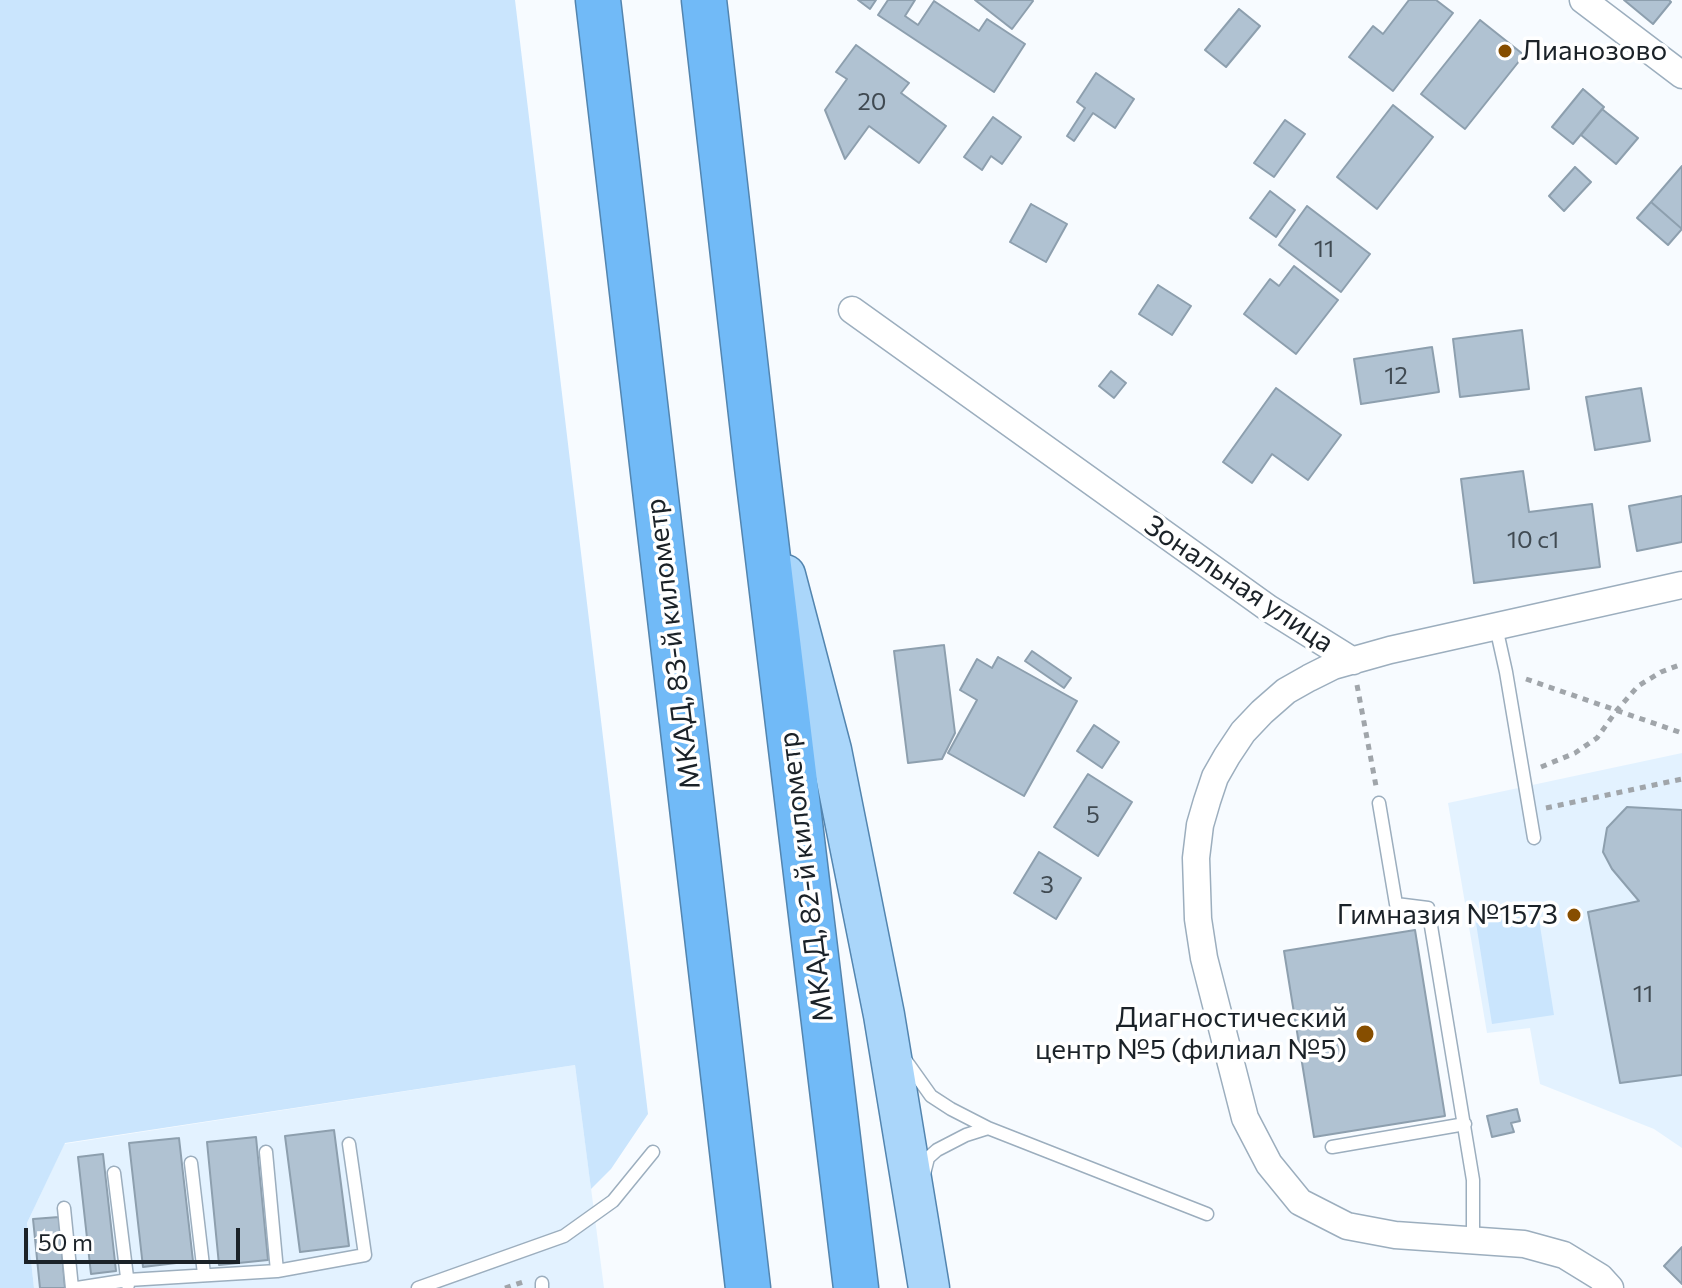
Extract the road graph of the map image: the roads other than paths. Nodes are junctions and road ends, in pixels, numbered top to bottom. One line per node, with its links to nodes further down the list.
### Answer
1 (598, 0): 14 (highway, МКАД, 83-й километр)
2 (704, 0): 6 (highway)
3 (1583, 0): 5 (street)
4 (723, 45): 6 (lane)
5 (1682, 75)
6 (718, 135): 8 (highway)
7 (852, 310): 11 (street, Зональная улица)
8 (757, 467): 15 (main road); 35 (highway, МКАД, 82-й километр)
9 (1682, 585): 10 (street, Зональная улица)
10 (1496, 627): 11 (street, Зональная улица); 13 (lane)
11 (1353, 661): 27 (street)
12 (1379, 803): 16 (lane)
13 (1534, 838)
14 (700, 882): 33 (highway); 34 (highway, МКАД, 83-й километр)
15 (884, 1015): 17 (lane); 26 (main road)
16 (1465, 1124): 19 (lane); 27 (lane)
17 (988, 1128): 25 (lane); 26 (lane)
18 (349, 1144): 28 (lane)
19 (1332, 1147)
20 (266, 1152): 28 (lane)
21 (653, 1152): 32 (lane)
22 (191, 1163): 29 (lane)
23 (114, 1173): 30 (lane)
24 (64, 1208): 31 (lane)
25 (1207, 1214)
26 (919, 1224): 36 (main road)
27 (1473, 1239): 37 (street)
28 (277, 1271): 29 (lane)
29 (204, 1274): 30 (lane)
30 (128, 1284): 31 (lane)
31 (74, 1288)
32 (418, 1288)
33 (718, 1288)
34 (748, 1288)
35 (856, 1288)
36 (929, 1288)
37 (1610, 1288)

